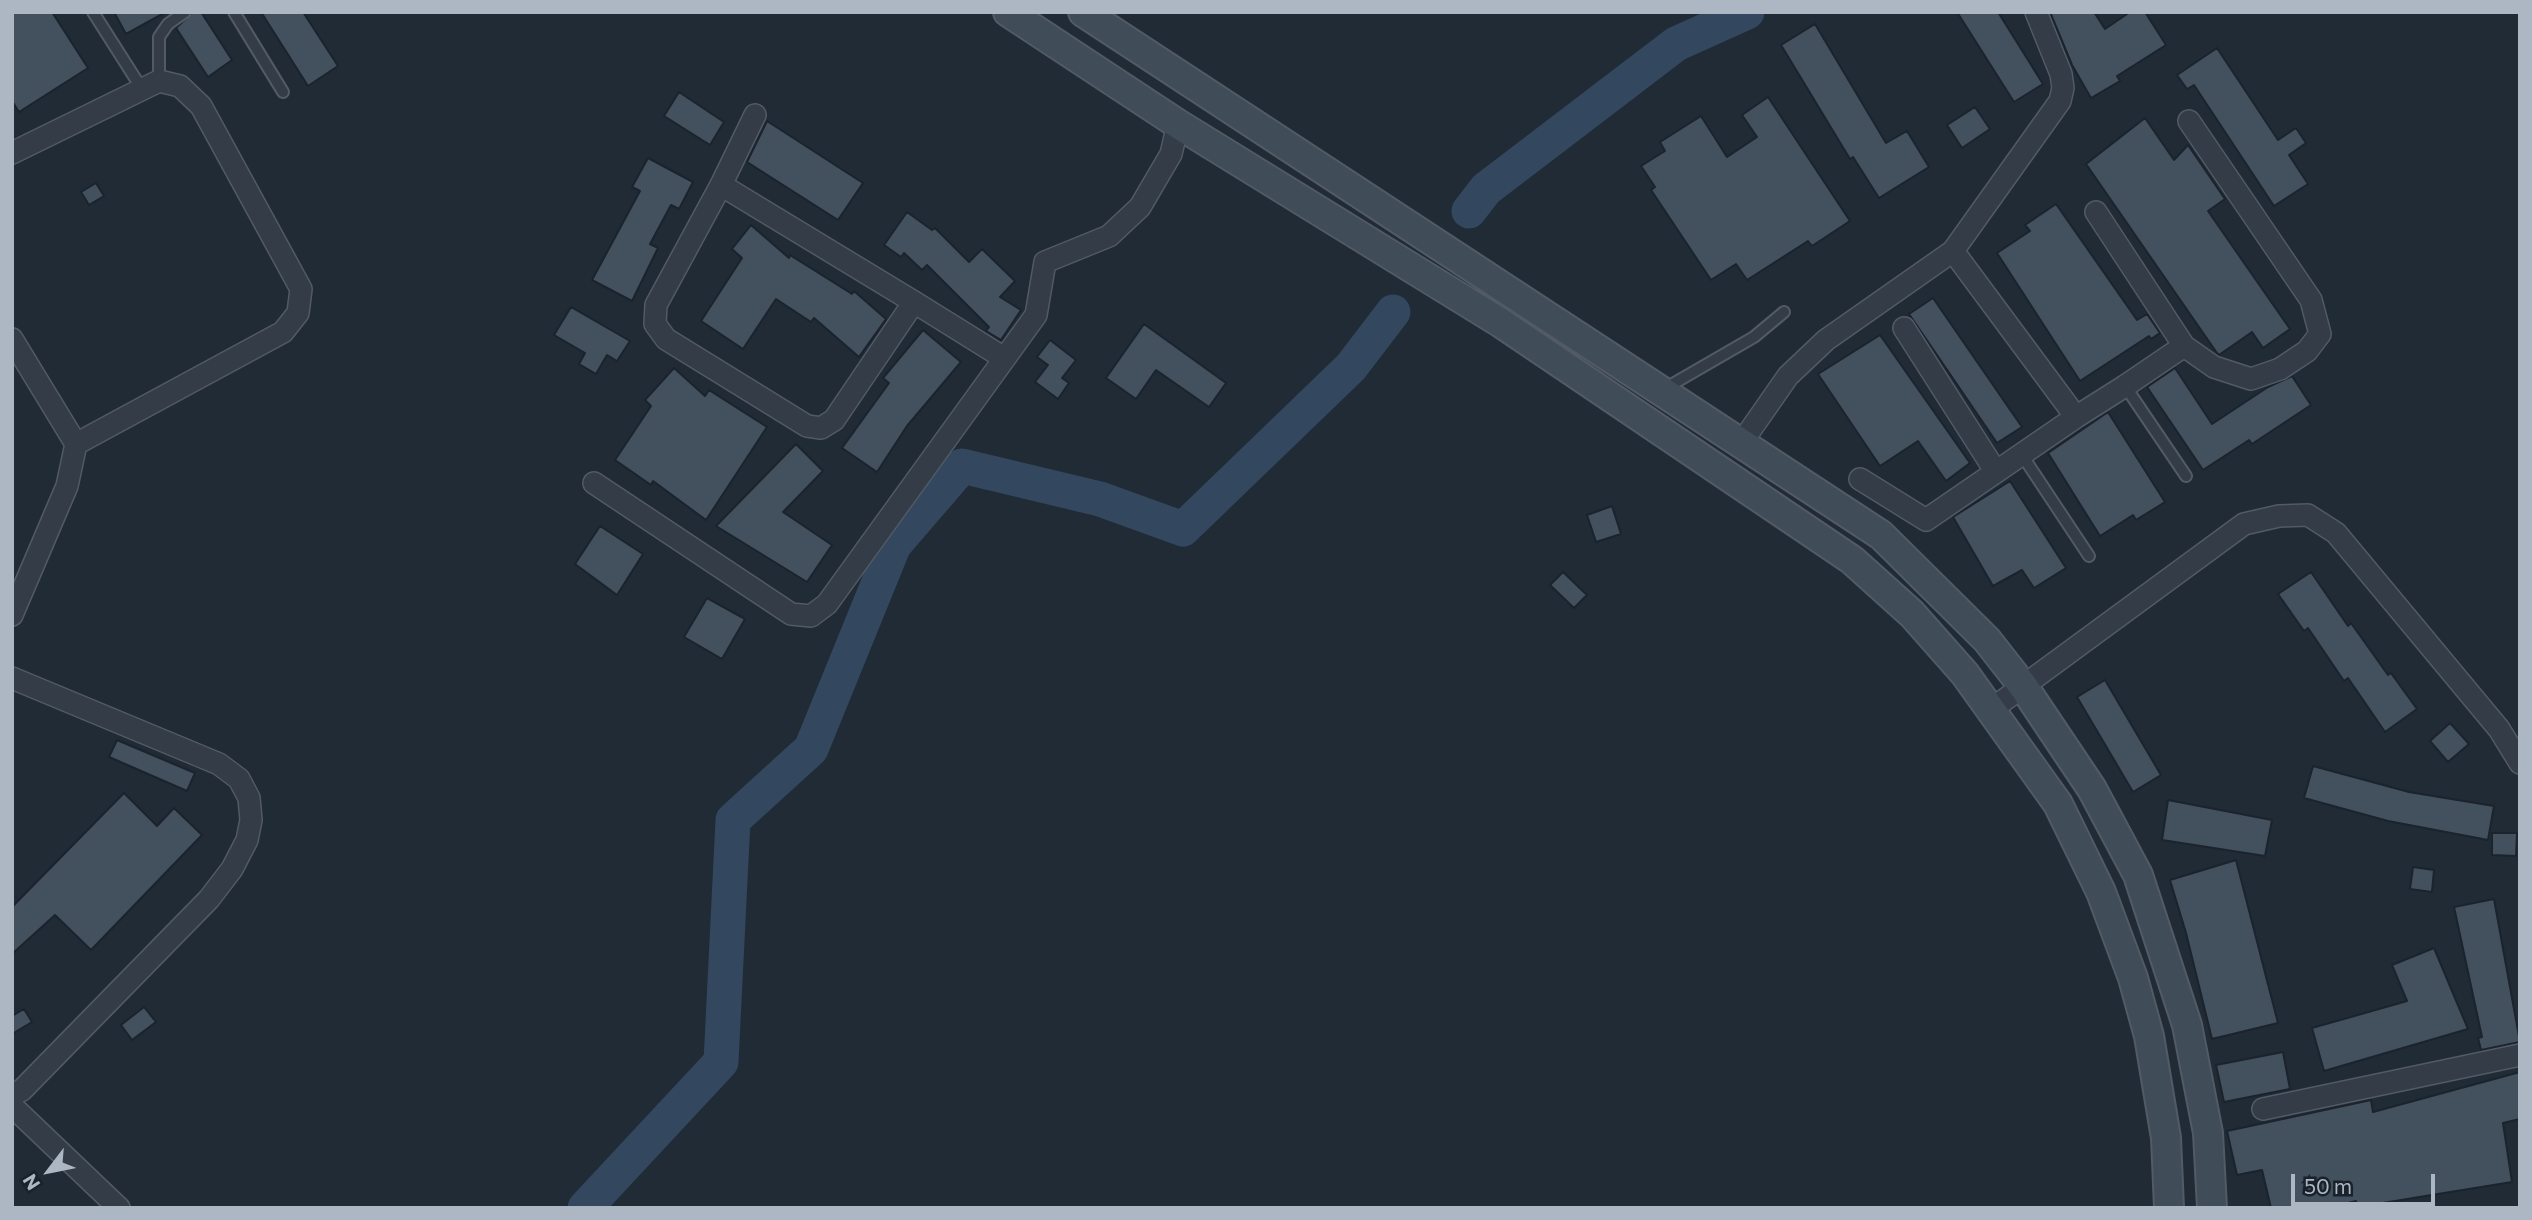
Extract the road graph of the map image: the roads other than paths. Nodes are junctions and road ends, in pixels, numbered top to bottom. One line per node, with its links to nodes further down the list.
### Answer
1 (93, 12): 7 (lane)
2 (185, 12): 7 (lane)
3 (234, 12): 8 (lane)
4 (1008, 12): 11 (street)
5 (1083, 12): 23 (street)
6 (2036, 12): 15 (street)
7 (151, 85): 12 (street); 26 (street)
8 (283, 92)
9 (755, 115): 13 (street)
10 (2189, 121): 20 (street)
11 (1178, 124): 21 (street); 36 (street)
12 (12, 153)
13 (720, 185): 16 (street); 16 (street)
14 (2096, 212): 20 (street)
15 (1953, 251): 24 (street); 25 (street)
16 (914, 302): 21 (street)
17 (1784, 312): 23 (lane)
18 (1904, 328): 28 (street)
19 (12, 339): 26 (street)
20 (2184, 346): 22 (street)
21 (1004, 358): 31 (street)
22 (2125, 386): 24 (street); 29 (lane)
23 (1661, 390): 25 (street)
24 (2076, 417): 27 (street)
25 (1742, 442): 35 (street)
26 (76, 444): 33 (street)
27 (2022, 456): 28 (street); 32 (lane)
28 (1996, 472): 30 (street)
29 (2186, 476)
30 (1860, 479)
31 (594, 483)
32 (2090, 556)
33 (12, 615)
34 (12, 678): 39 (street)
35 (2023, 686): 36 (street); 37 (street); 44 (street)
36 (1992, 709): 43 (street)
37 (2520, 763)
38 (2520, 1055): 41 (street)
39 (12, 1095)
40 (12, 1106): 42 (street)
41 (2263, 1110)
42 (119, 1208)
43 (2169, 1208)
44 (2212, 1208)

